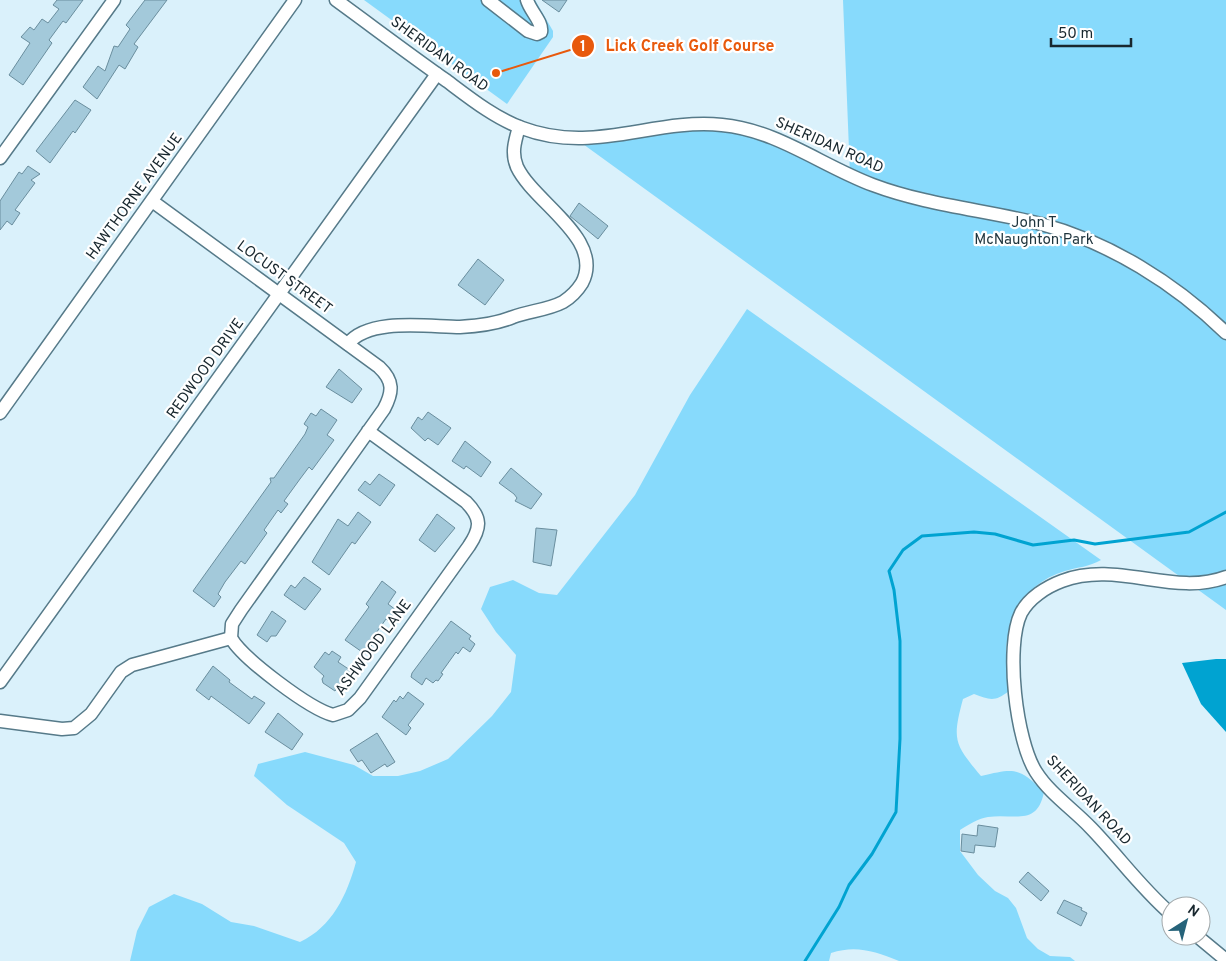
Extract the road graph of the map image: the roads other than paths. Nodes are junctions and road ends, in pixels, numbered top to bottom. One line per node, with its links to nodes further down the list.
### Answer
1 (114, 0): 8 (street)
2 (295, 0): 9 (street, HAWTHORNE AVENUE)
3 (336, 0): 6 (street, SHERIDAN ROAD)
4 (488, 0): 5 (street)
5 (527, 0)
6 (437, 74): 7 (street, SHERIDAN ROAD); 10 (street, REDWOOD DRIVE)
7 (519, 127): 11 (street, SHERIDAN ROAD); 12 (street)
8 (0, 158)
9 (152, 201): 10 (street, LOCUST STREET); 13 (street, HAWTHORNE AVENUE)
10 (279, 294): 12 (street, LOCUST STREET); 17 (street, REDWOOD DRIVE)
11 (1226, 333)
12 (348, 344): 14 (street, LOCUST STREET)
13 (0, 413)
14 (368, 431): 16 (street); 16 (street, ASHWOOD LANE)
15 (1226, 577): 19 (street, SHERIDAN ROAD)
16 (231, 638): 18 (street)
17 (0, 682)
18 (0, 721)
19 (1161, 904)
20 (1209, 946): 21 (street)
21 (1226, 960)

